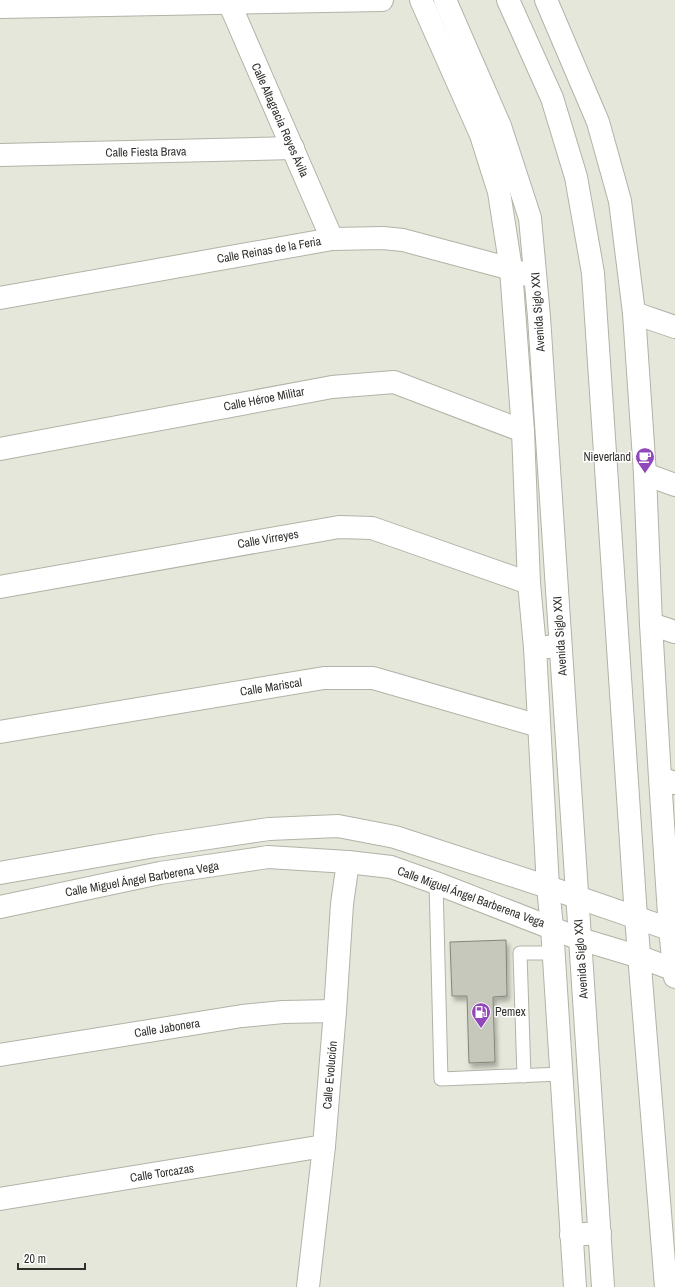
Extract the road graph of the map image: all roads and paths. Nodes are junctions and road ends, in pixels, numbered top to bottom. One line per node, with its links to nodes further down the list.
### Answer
1 (382, 0): 6 (main road)
2 (421, 0): 11 (main road, Avenida Siglo XXI)
3 (445, 0): 12 (main road, Avenida Siglo XXI)
4 (508, 0): 35 (main road)
5 (546, 0): 14 (main road)
6 (228, 1): 7 (main road); 8 (main road, Calle Altagracia Reyes Ávila)
7 (0, 7)
8 (293, 148): 9 (main road, Calle Fiesta Brava); 10 (main road, Calle Altagracia Reyes Ávila)
9 (0, 156)
10 (332, 239): 11 (main road, Calle Reinas de la Feria); 13 (main road, Calle Reinas de la Feria)
11 (511, 269): 12 (main road, Calle Reinas de la Feria); 16 (main road, Avenida Siglo XXI)
12 (535, 278): 24 (main road, Avenida Siglo XXI)
13 (0, 298)
14 (634, 312): 15 (main road); 18 (main road)
15 (675, 327)
16 (523, 431): 17 (main road, Calle Héroe Militar); 20 (main road, Avenida Siglo XXI)
17 (0, 449)
18 (645, 474): 19 (main road); 22 (main road)
19 (675, 485)
20 (529, 583): 21 (main road, Calle Virreyes); 25 (main road, Avenida Siglo XXI)
21 (0, 587)
22 (651, 624): 23 (main road); 28 (main road)
23 (675, 632)
24 (560, 646): 25 (main road); 33 (main road, Avenida Siglo XXI)
25 (534, 648): 26 (main road, Avenida Siglo XXI)
26 (539, 726): 27 (main road, Calle Mariscal); 32 (main road, Avenida Siglo XXI)
27 (0, 732)
28 (667, 781): 37 (main road)
29 (348, 862): 31 (main road, Calle Miguel Ángel Barberena Vega); 34 (main road, Calle Miguel Ángel Barberena Vega); 43 (main road, Calle Evolución)
30 (0, 873): 32 (main road)
31 (436, 883): 36 (main road, Calle Miguel Ángel Barberena Vega); 46 (lane)
32 (548, 887): 33 (main road); 36 (main road, Avenida Siglo XXI)
33 (577, 897): 35 (main road); 38 (main road, Avenida Siglo XXI)
34 (0, 907)
35 (636, 917): 37 (main road); 40 (main road)
36 (552, 927): 38 (main road, Calle Miguel Ángel Barberena Vega); 39 (main road, Avenida Siglo XXI)
37 (673, 930): 41 (main road)
38 (580, 939): 40 (main road, Calle Miguel Ángel Barberena Vega); 49 (main road, Avenida Siglo XXI)
39 (553, 953): 45 (main road, Avenida Siglo XXI); 46 (lane)
40 (640, 957): 41 (main road, Calle Miguel Ángel Barberena Vega); 54 (main road)
41 (675, 970): 42 (main road)
42 (675, 977)
43 (336, 1011): 44 (main road, Calle Jabonera); 47 (main road, Calle Evolución)
44 (0, 1056)
45 (561, 1074): 46 (lane); 50 (main road, Avenida Siglo XXI)
46 (524, 1076)
47 (324, 1146): 48 (main road, Calle Torcazas); 51 (main road, Calle Evolución)
48 (0, 1200)
49 (600, 1233): 50 (main road); 53 (main road, Avenida Siglo XXI)
50 (571, 1234): 52 (main road, Avenida Siglo XXI)
51 (308, 1287)
52 (575, 1287)
53 (603, 1287)
54 (666, 1287)

